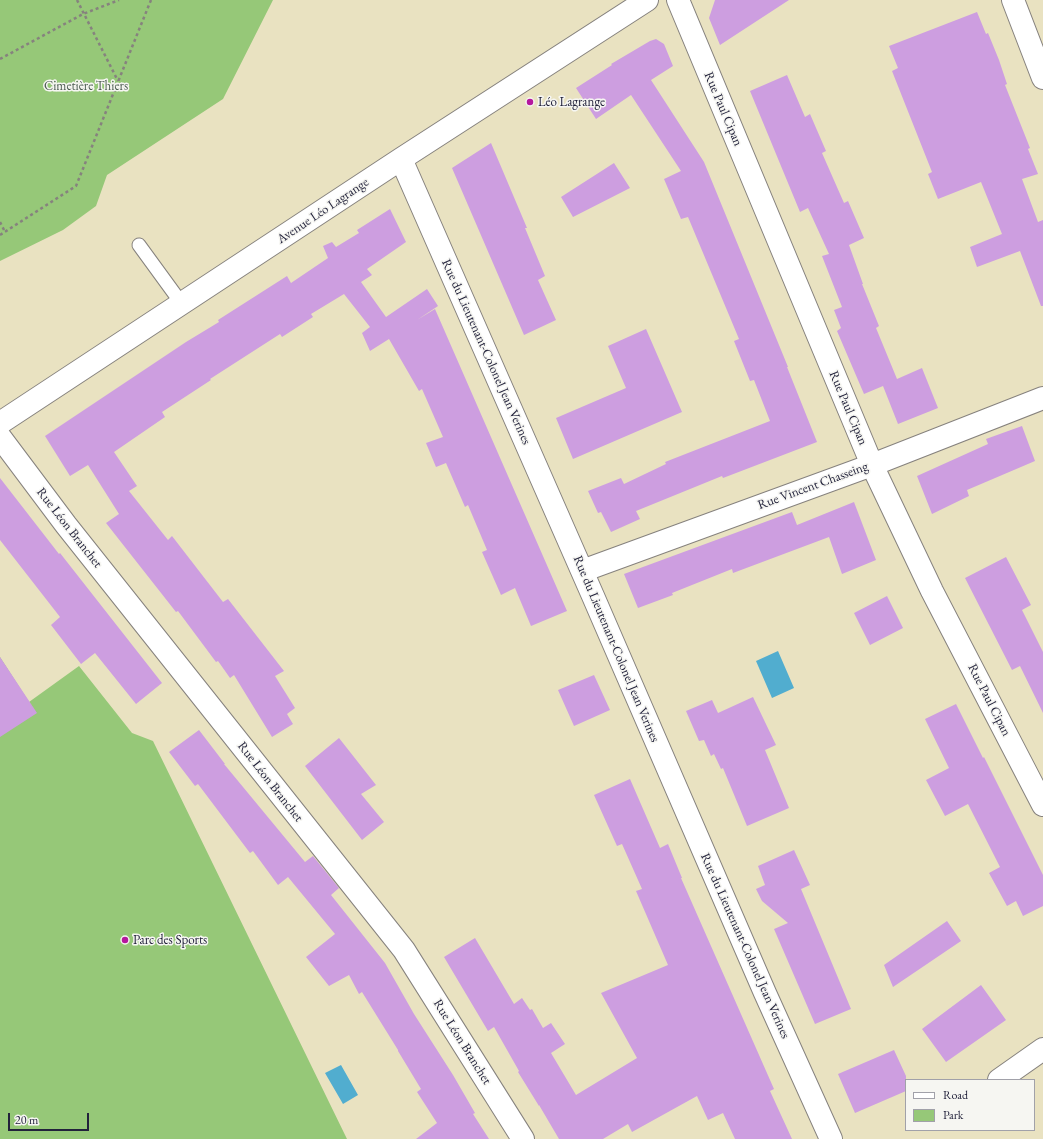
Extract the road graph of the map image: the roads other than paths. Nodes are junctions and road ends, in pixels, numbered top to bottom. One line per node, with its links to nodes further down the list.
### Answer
1 (647, 0): 5 (street, Avenue Léo Lagrange)
2 (678, 0): 11 (street, Rue Paul Cipan)
3 (1013, 0): 4 (street)
4 (1043, 78)
5 (401, 159): 7 (street, Avenue Léo Lagrange); 12 (street, Rue du Lieutenant-Colonel Jean Verines)
6 (139, 245): 7 (lane)
7 (182, 304): 9 (street, Avenue Léo Lagrange)
8 (1043, 398): 11 (street, Rue Vincent Chasseing)
9 (0, 423)
10 (0, 437): 16 (street, Rue Léon Branchet)
11 (872, 465): 12 (street, Rue Vincent Chasseing); 13 (street, Rue Paul Cipan)
12 (582, 571): 17 (street, Rue du Lieutenant-Colonel Jean Verines)
13 (1043, 805)
14 (1043, 1048): 15 (street)
15 (1000, 1079)
16 (522, 1139)
17 (831, 1139)

